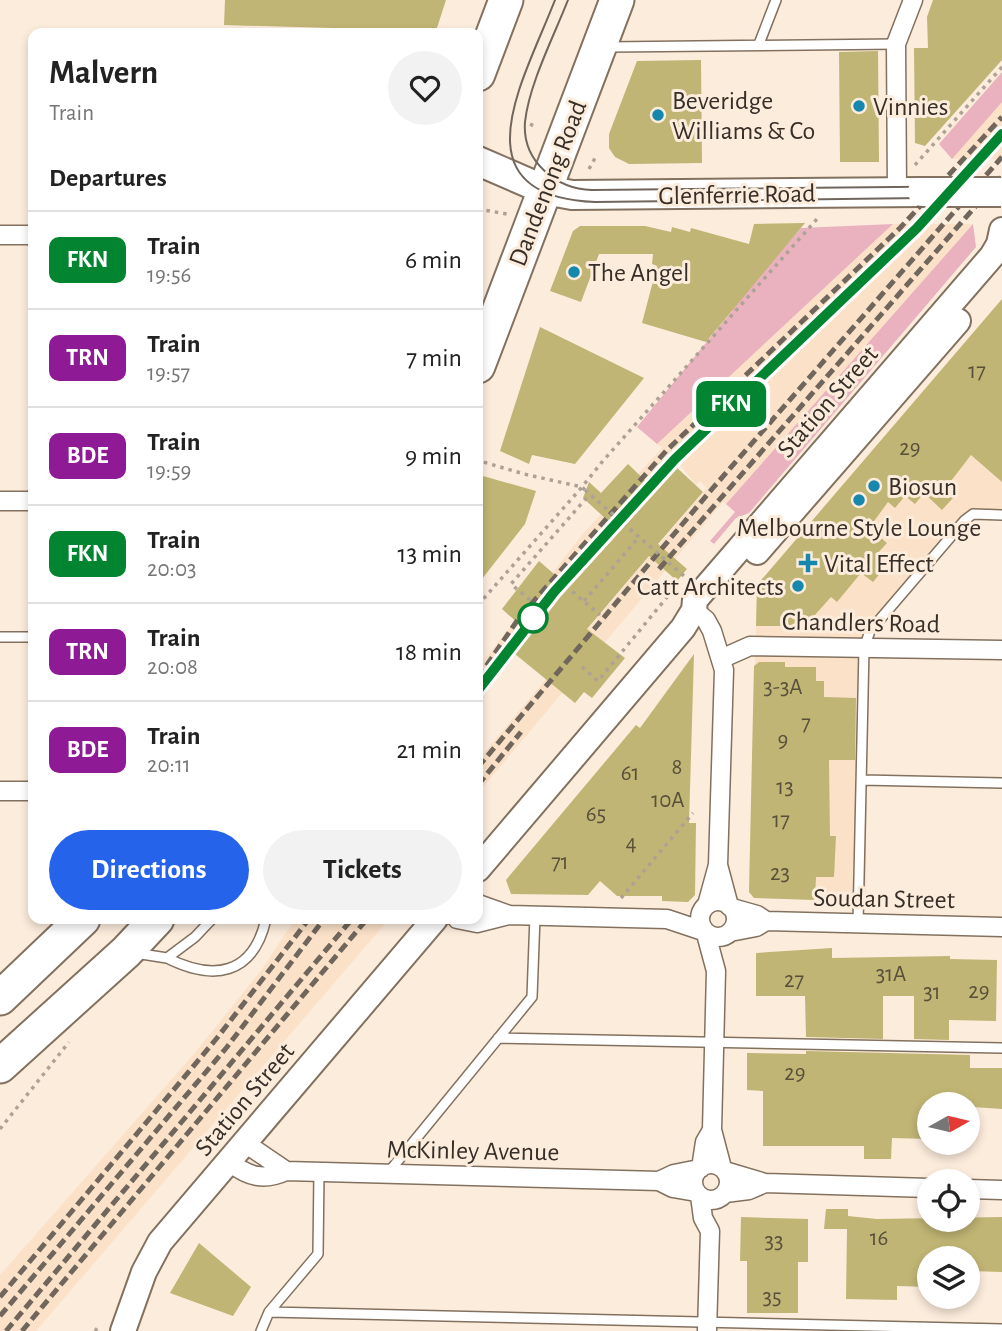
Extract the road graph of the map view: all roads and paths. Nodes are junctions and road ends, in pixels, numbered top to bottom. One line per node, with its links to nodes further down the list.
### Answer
1 (506, 0): 8 (highway)
2 (617, 0): 7 (highway, Dandenong Road)
3 (776, 0): 5 (lane)
4 (913, 0): 6 (street)
5 (758, 44): 6 (lane); 7 (lane)
6 (896, 44): 18 (street)
7 (599, 47): 16 (highway, Dandenong Road)
8 (483, 61)
9 (1002, 67): 14 (path)
10 (530, 124): 11 (path)
11 (536, 127)
12 (595, 158): 15 (path)
13 (483, 164): 16 (main road, Glenferrie Road)
14 (915, 165)
15 (589, 169)
16 (545, 190): 18 (main road, Glenferrie Road); 26 (highway, Dandenong Road)
17 (1002, 191): 18 (main road, Glenferrie Road, bridge)
18 (909, 192)
19 (483, 210): 20 (path)
20 (512, 215)
21 (817, 219): 29 (path)
22 (1002, 230): 27 (street, Station Street)
23 (0, 235): 24 (street)
24 (28, 235)
25 (1002, 270): 27 (street, Station Street)
26 (483, 349)
27 (901, 374): 40 (street, Station Street)
28 (483, 462): 29 (path)
29 (584, 488): 30 (path, bridge); 36 (path)
30 (590, 494): 34 (path, bridge); 37 (path)
31 (0, 501): 32 (street)
32 (28, 502)
33 (1002, 515): 43 (lane)
34 (639, 537): 38 (path); 46 (path, bridge)
35 (566, 586): 38 (path)
36 (483, 599)
37 (530, 600)
38 (584, 601): 39 (path)
39 (600, 615)
40 (688, 619): 44 (street); 52 (street, Station Street)
41 (0, 637): 42 (lane)
42 (28, 637)
43 (864, 648): 44 (street, Chandlers Road); 45 (street, Chandlers Road); 47 (lane)
44 (719, 650): 53 (street)
45 (1002, 650)
46 (582, 667)
47 (862, 780): 48 (lane); 68 (lane)
48 (1002, 783)
49 (0, 791): 50 (street)
50 (28, 791)
51 (693, 813): 54 (path)
52 (483, 863)
53 (719, 865): 56 (street); 57 (street)
54 (621, 898)
55 (483, 906): 58 (street)
56 (705, 906): 57 (street); 60 (street); 70 (street)
57 (730, 907): 61 (street, Soudan Street); 71 (street)
58 (509, 915): 59 (street); 62 (street)
59 (535, 916): 60 (street); 76 (lane)
60 (667, 919): 70 (street)
61 (765, 921): 68 (street, Soudan Street); 71 (street, Soudan Street)
62 (483, 922)
63 (78, 924): 75 (highway)
64 (152, 924): 72 (highway)
65 (207, 924): 73 (lane)
66 (264, 924): 73 (lane)
67 (431, 924): 83 (street, Station Street)
68 (858, 924): 69 (street, Soudan Street)
69 (1002, 927)
70 (705, 932): 71 (street); 74 (street)
71 (729, 934): 74 (street)
72 (126, 952): 73 (lane); 80 (highway)
73 (167, 958)
74 (716, 971): 78 (street)
75 (0, 998)
76 (498, 1038): 78 (lane); 89 (lane)
77 (69, 1041): 81 (path)
78 (714, 1041): 79 (lane); 82 (street)
79 (1002, 1048)
80 (0, 1066)
81 (0, 1129)
82 (712, 1130): 85 (street); 86 (street)
83 (245, 1143): 84 (street, Station Street); 87 (street)
84 (229, 1162): 87 (street, McKinley Avenue); 101 (street, Station Street)
85 (700, 1169): 86 (street); 90 (street, McKinley Avenue); 95 (street)
86 (723, 1170): 91 (street); 96 (street)
87 (286, 1171): 88 (street, McKinley Avenue)
88 (319, 1172): 89 (street, McKinley Avenue); 98 (lane)
89 (386, 1174): 90 (street, McKinley Avenue)
90 (659, 1181): 95 (street, McKinley Avenue)
91 (765, 1183): 92 (street); 96 (street)
92 (917, 1188)
93 (980, 1189): 94 (street)
94 (1002, 1189)
95 (698, 1194): 96 (street); 97 (street)
96 (723, 1195): 97 (street)
97 (710, 1231): 99 (street)
98 (269, 1311): 99 (lane); 102 (lane)
99 (708, 1326): 100 (lane)
100 (1002, 1329)
101 (123, 1331)
102 (261, 1331)

